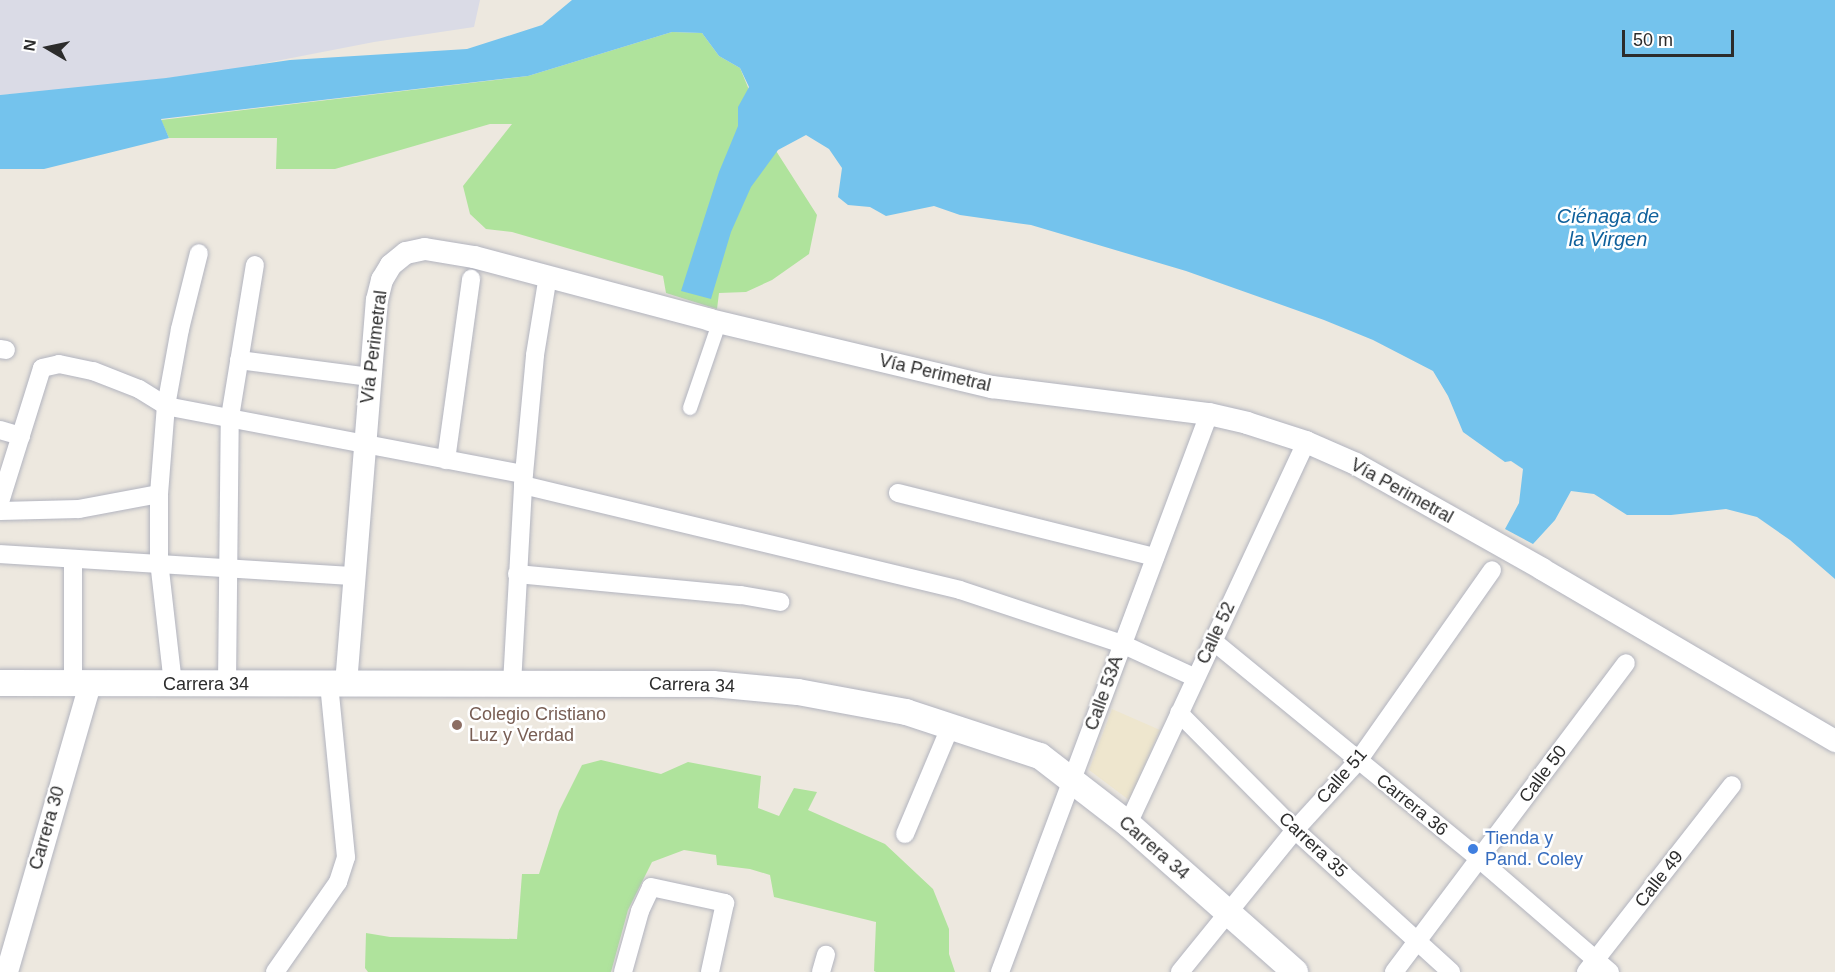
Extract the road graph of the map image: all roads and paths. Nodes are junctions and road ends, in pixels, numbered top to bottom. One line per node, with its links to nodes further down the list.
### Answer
1 (200, 254): 8 (street)
2 (255, 266): 6 (street)
3 (549, 276): 5 (street, Vía Perimetral); 7 (street, Vía Perimetral); 17 (street)
4 (471, 279): 16 (street)
5 (713, 326): 9 (street); 10 (street, Vía Perimetral)
6 (239, 360): 7 (street); 11 (street)
7 (370, 377): 15 (street, Vía Perimetral)
8 (166, 406): 11 (street); 13 (street); 19 (street)
9 (690, 408)
10 (1209, 414): 14 (street, Vía Perimetral); 23 (street, Calle 53A)
11 (230, 417): 15 (street); 26 (street)
12 (0, 430): 13 (street)
13 (21, 436): 20 (street)
14 (1306, 442): 31 (street, Calle 52); 43 (street, Vía Perimetral)
15 (364, 444): 16 (street); 29 (street, Vía Perimetral)
16 (446, 460): 17 (street)
17 (524, 480): 28 (street); 32 (street)
18 (898, 493): 23 (street)
19 (159, 494): 21 (street); 25 (street)
20 (0, 502)
21 (0, 511)
22 (0, 554): 24 (street)
23 (1155, 557): 32 (street, Calle 53A)
24 (73, 560): 25 (street); 36 (street)
25 (159, 562): 26 (street); 37 (street)
26 (229, 567): 29 (street); 38 (street)
27 (1492, 570): 44 (street, Calle 51)
28 (518, 574): 30 (street); 40 (street)
29 (354, 576): 39 (street, Vía Perimetral)
30 (780, 602)
31 (1213, 641): 34 (street, Calle 52); 44 (street, Carrera 36)
32 (1122, 644): 34 (street); 45 (street, Calle 53A)
33 (1626, 663): 50 (street, Calle 50)
34 (1196, 678): 41 (street, Calle 52)
35 (0, 683): 36 (main road, Carrera 34)
36 (81, 684): 37 (main road, Carrera 34); 55 (street, Carrera 30)
37 (173, 684): 38 (main road, Carrera 34)
38 (227, 684): 39 (main road, Carrera 34)
39 (337, 684): 40 (main road, Carrera 34); 54 (street)
40 (512, 684): 42 (main road, Carrera 34)
41 (1179, 713): 47 (street, Calle 52); 48 (street, Carrera 35)
42 (951, 725): 45 (main road, Carrera 34); 49 (street)
43 (1835, 741)
44 (1358, 761): 48 (street, Calle 51); 50 (street, Carrera 36)
45 (1072, 780): 47 (main road, Carrera 34); 58 (street, Calle 53A)
46 (1732, 785): 53 (street, Calle 49)
47 (1128, 824): 51 (main road, Carrera 34)
48 (1295, 830): 51 (street, Calle 51); 52 (street, Carrera 35)
49 (905, 834)
50 (1479, 859): 52 (street, Calle 50); 53 (street, Carrera 36)
51 (1228, 912): 59 (street, Calle 51); 60 (main road, Carrera 34)
52 (1416, 942): 61 (street, Calle 50); 62 (street, Carrera 35)
53 (1591, 965): 63 (street, Carrera 36)
54 (283, 969)
55 (7, 972)
56 (623, 972): 57 (street)
57 (710, 972)
58 (1000, 972)
59 (1180, 972)
60 (1295, 972)
61 (1394, 972)
62 (1451, 972)
63 (1610, 972)

